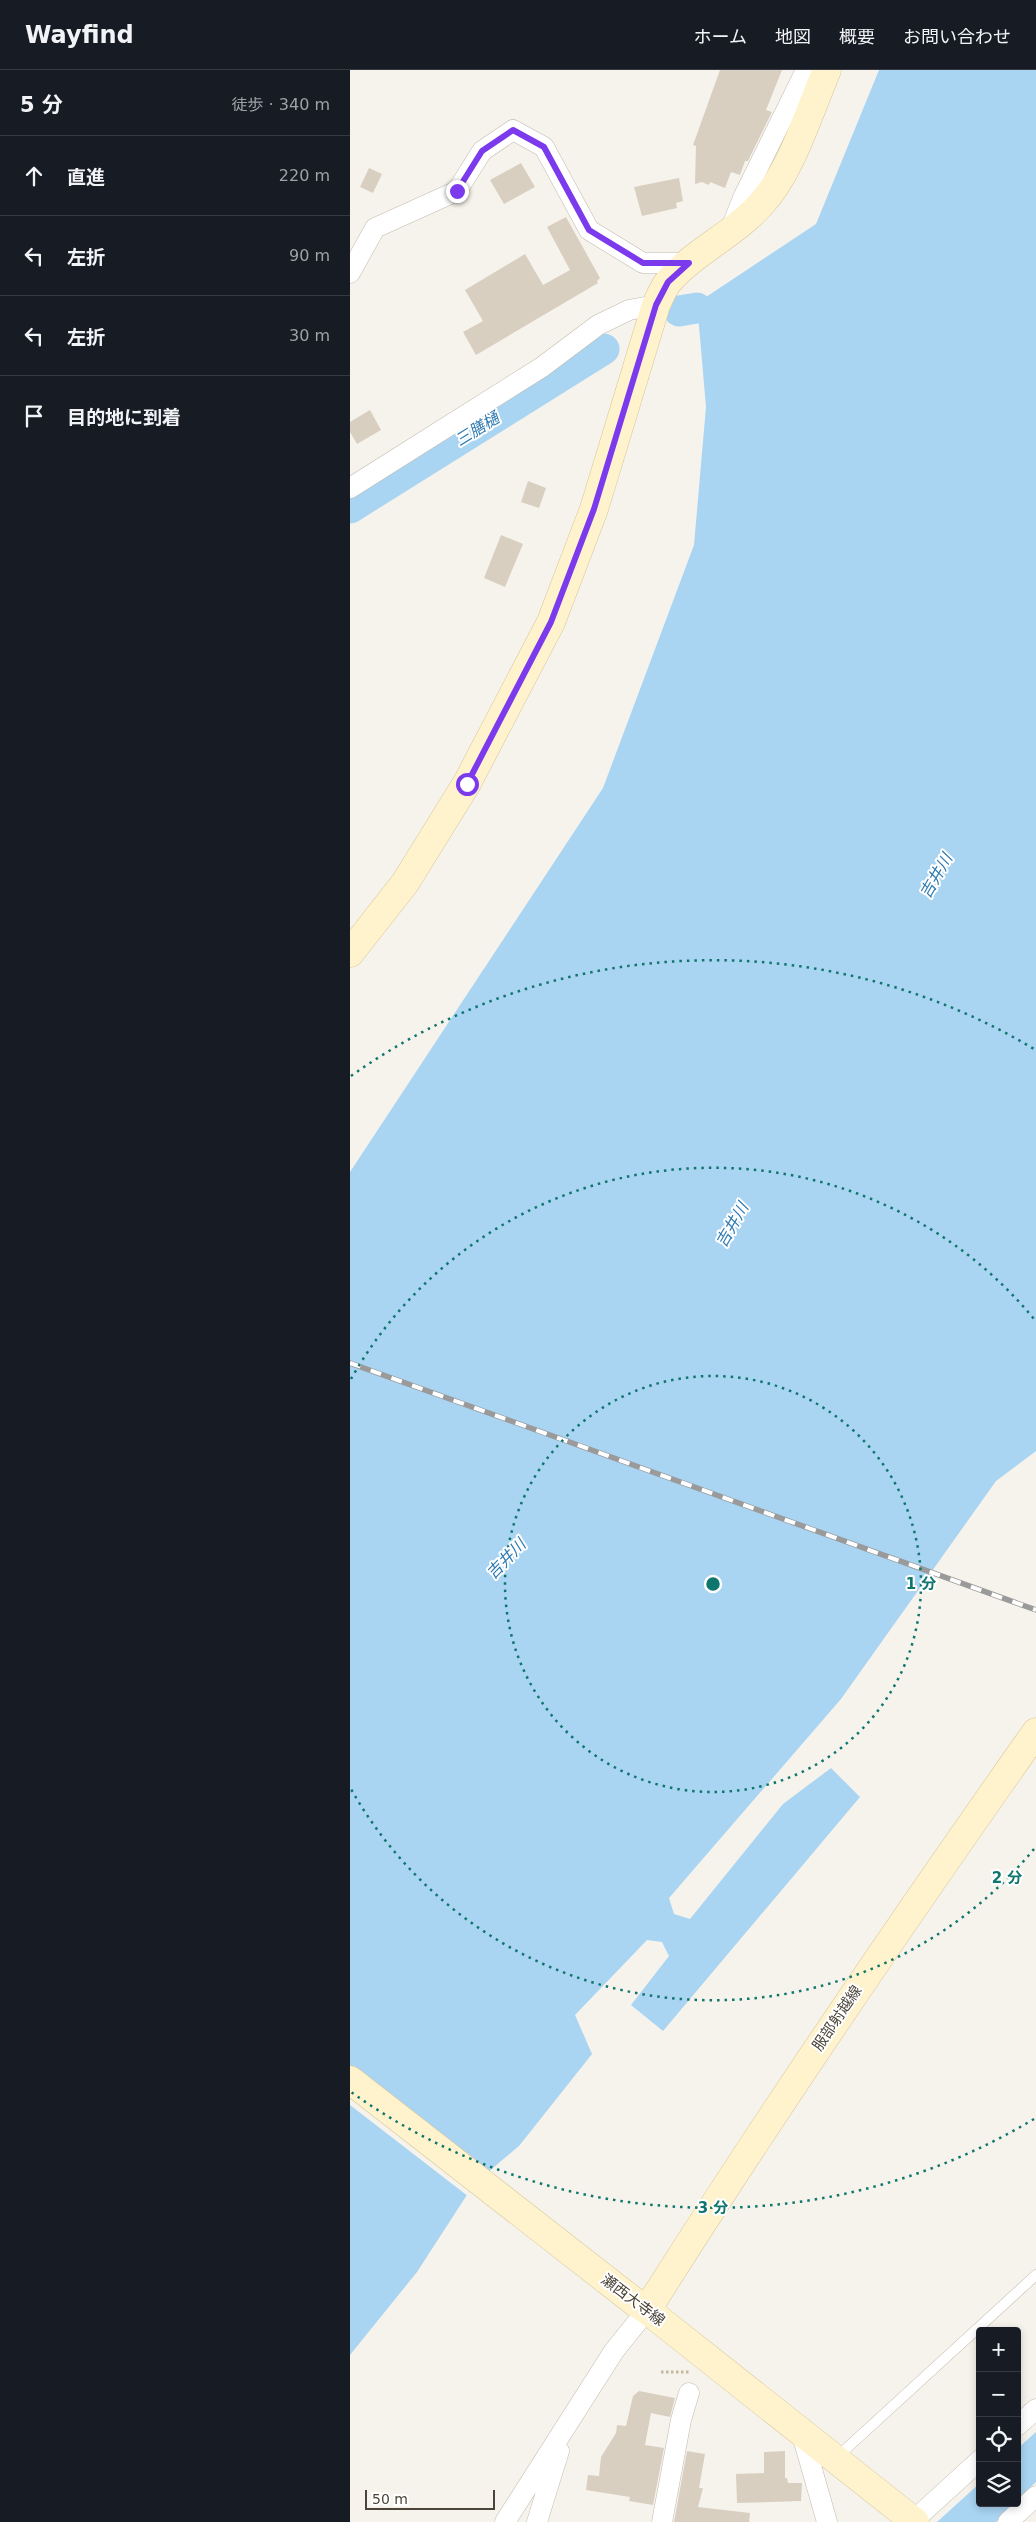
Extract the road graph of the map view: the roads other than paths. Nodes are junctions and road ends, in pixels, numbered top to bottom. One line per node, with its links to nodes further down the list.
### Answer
1 (806, 70): 3 (street)
2 (827, 70): 3 (main road)
3 (729, 233): 4 (main road)
4 (689, 263): 5 (street); 6 (main road)
5 (350, 273)
6 (656, 305): 7 (street); 8 (main road)
7 (350, 486)
8 (350, 953)
9 (1036, 1732): 12 (main road, 服部射越線)
10 (350, 2080): 12 (main road, 瀬西大寺線)
11 (1036, 2275): 18 (lane)
12 (641, 2306): 16 (street); 17 (main road, 瀬西大寺線)
13 (689, 2393): 24 (street)
14 (1036, 2409): 15 (street)
15 (1021, 2422)
16 (566, 2425): 22 (street); 23 (street)
17 (801, 2432): 18 (main road, 瀬西大寺線); 25 (street)
18 (836, 2459): 21 (main road, 瀬西大寺線)
19 (978, 2462): 21 (street)
20 (1036, 2496): 26 (street)
21 (914, 2521)
22 (505, 2522)
23 (537, 2522)
24 (662, 2522)
25 (827, 2522)
26 (1008, 2522)

